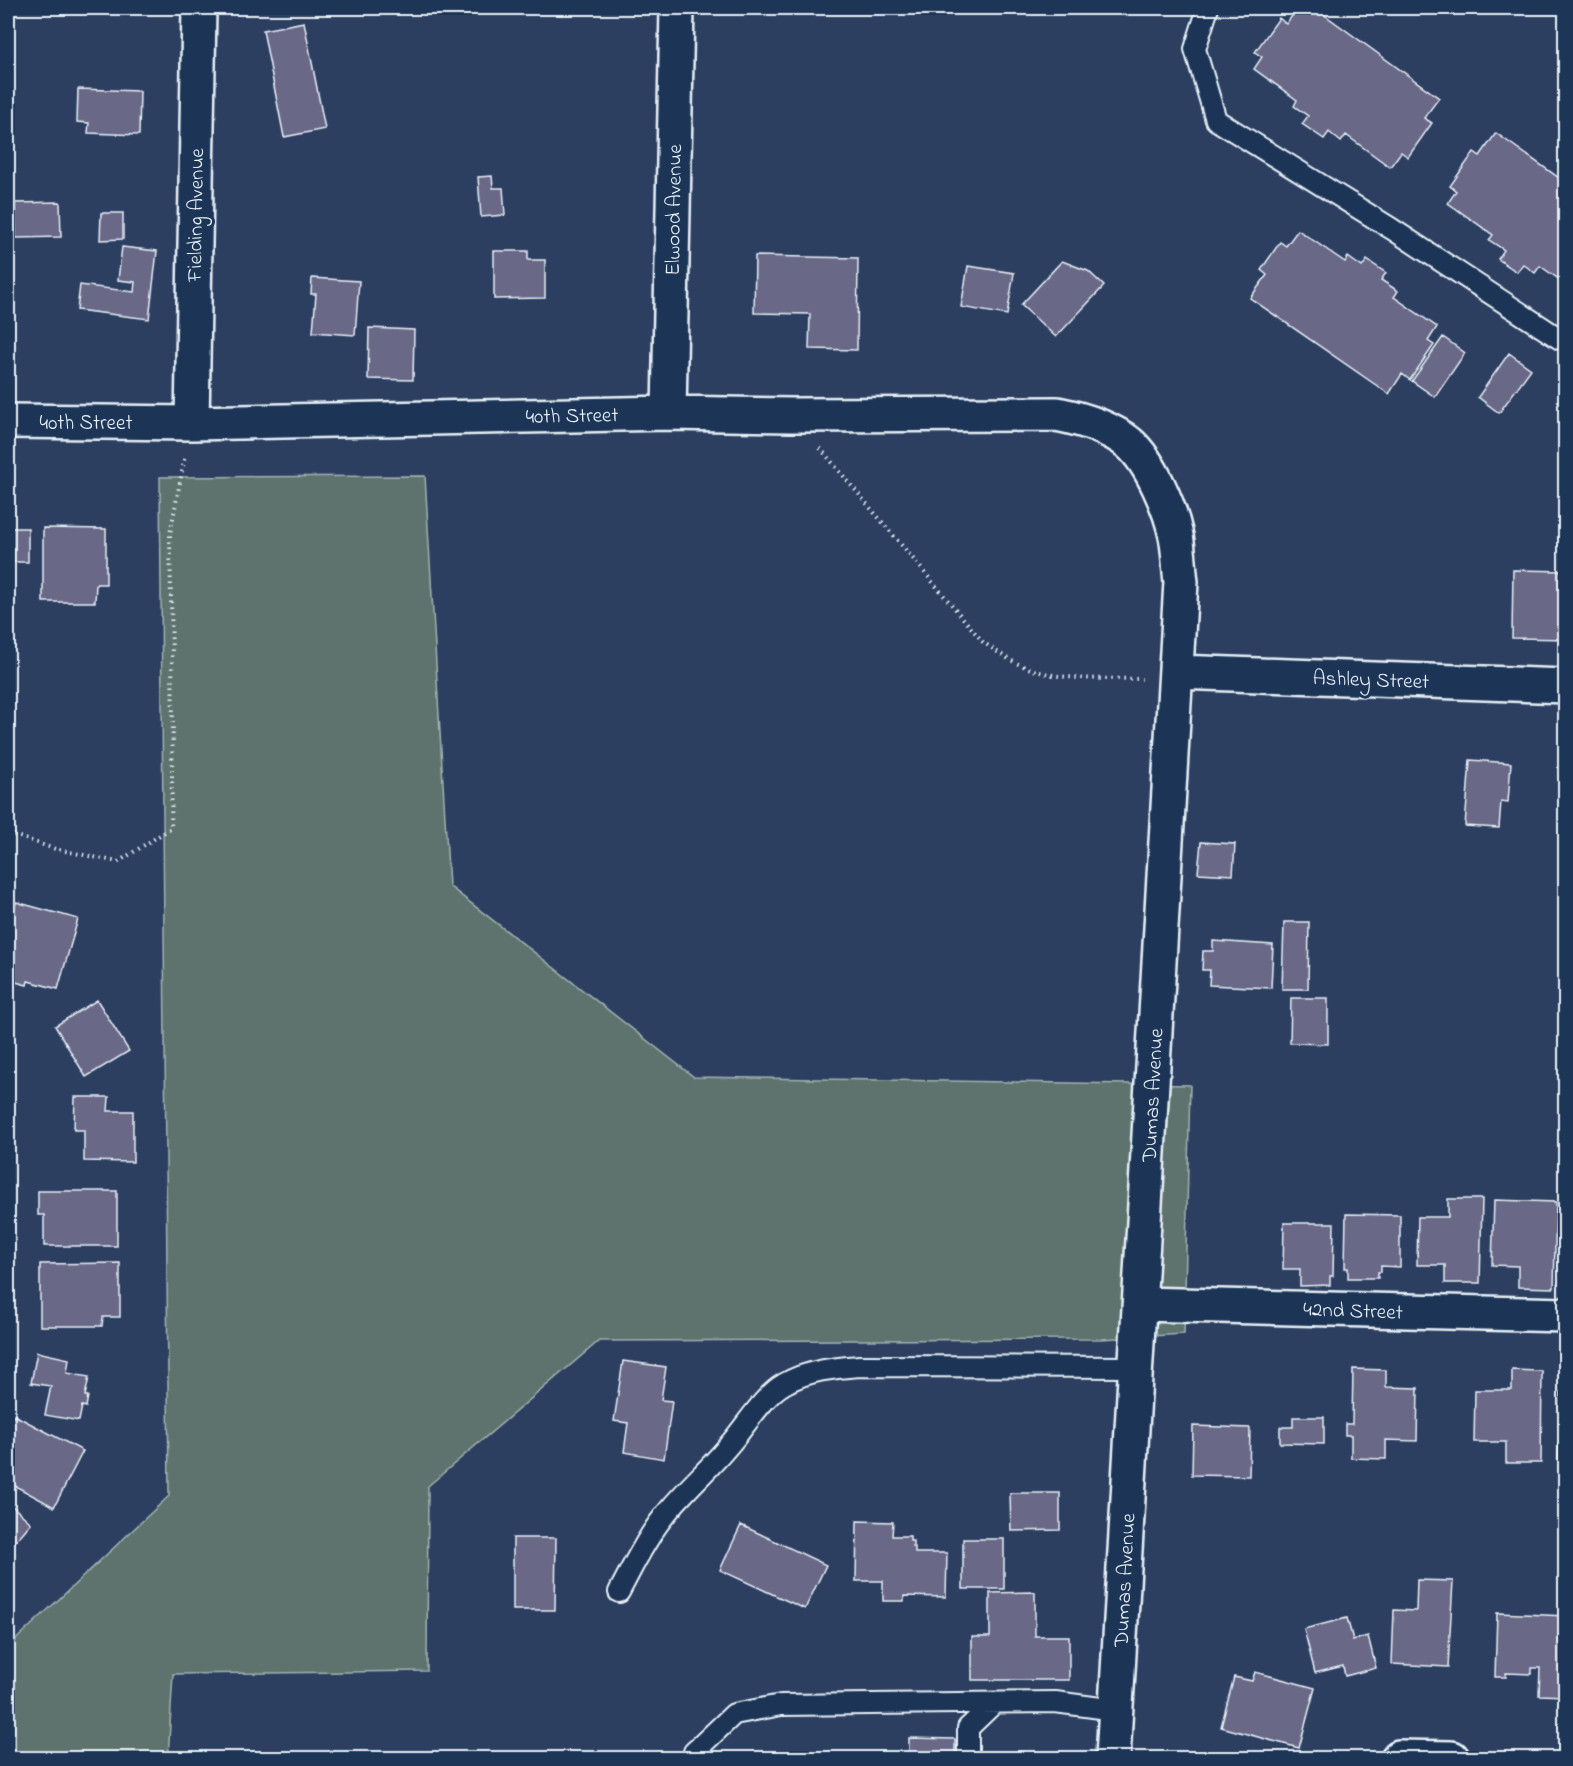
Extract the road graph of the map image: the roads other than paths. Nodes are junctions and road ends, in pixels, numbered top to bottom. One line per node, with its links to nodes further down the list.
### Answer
1 (199, 8): 7 (street, Fielding Avenue)
2 (677, 8): 5 (street, Elwood Avenue)
3 (1208, 8): 4 (lane)
4 (1566, 339)
5 (669, 413): 7 (street, 40th Street); 8 (street, 40th Street)
6 (8, 421): 7 (street, 40th Street)
7 (192, 423)
8 (1129, 443): 9 (street, Dumas Avenue)
9 (1176, 677): 10 (street, Ashley Street); 11 (street, Dumas Avenue)
10 (1566, 686)
11 (1140, 1304): 12 (street, 42nd Street); 13 (street, Dumas Avenue)
12 (1566, 1316)
13 (1136, 1367): 14 (lane); 16 (street, Dumas Avenue)
14 (619, 1592)
15 (993, 1704): 16 (lane); 18 (lane); 19 (lane)
16 (1116, 1710): 20 (street, Dumas Avenue)
17 (1399, 1757): 21 (street)
18 (694, 1758)
19 (968, 1758)
20 (1113, 1758)
21 (1452, 1758)

